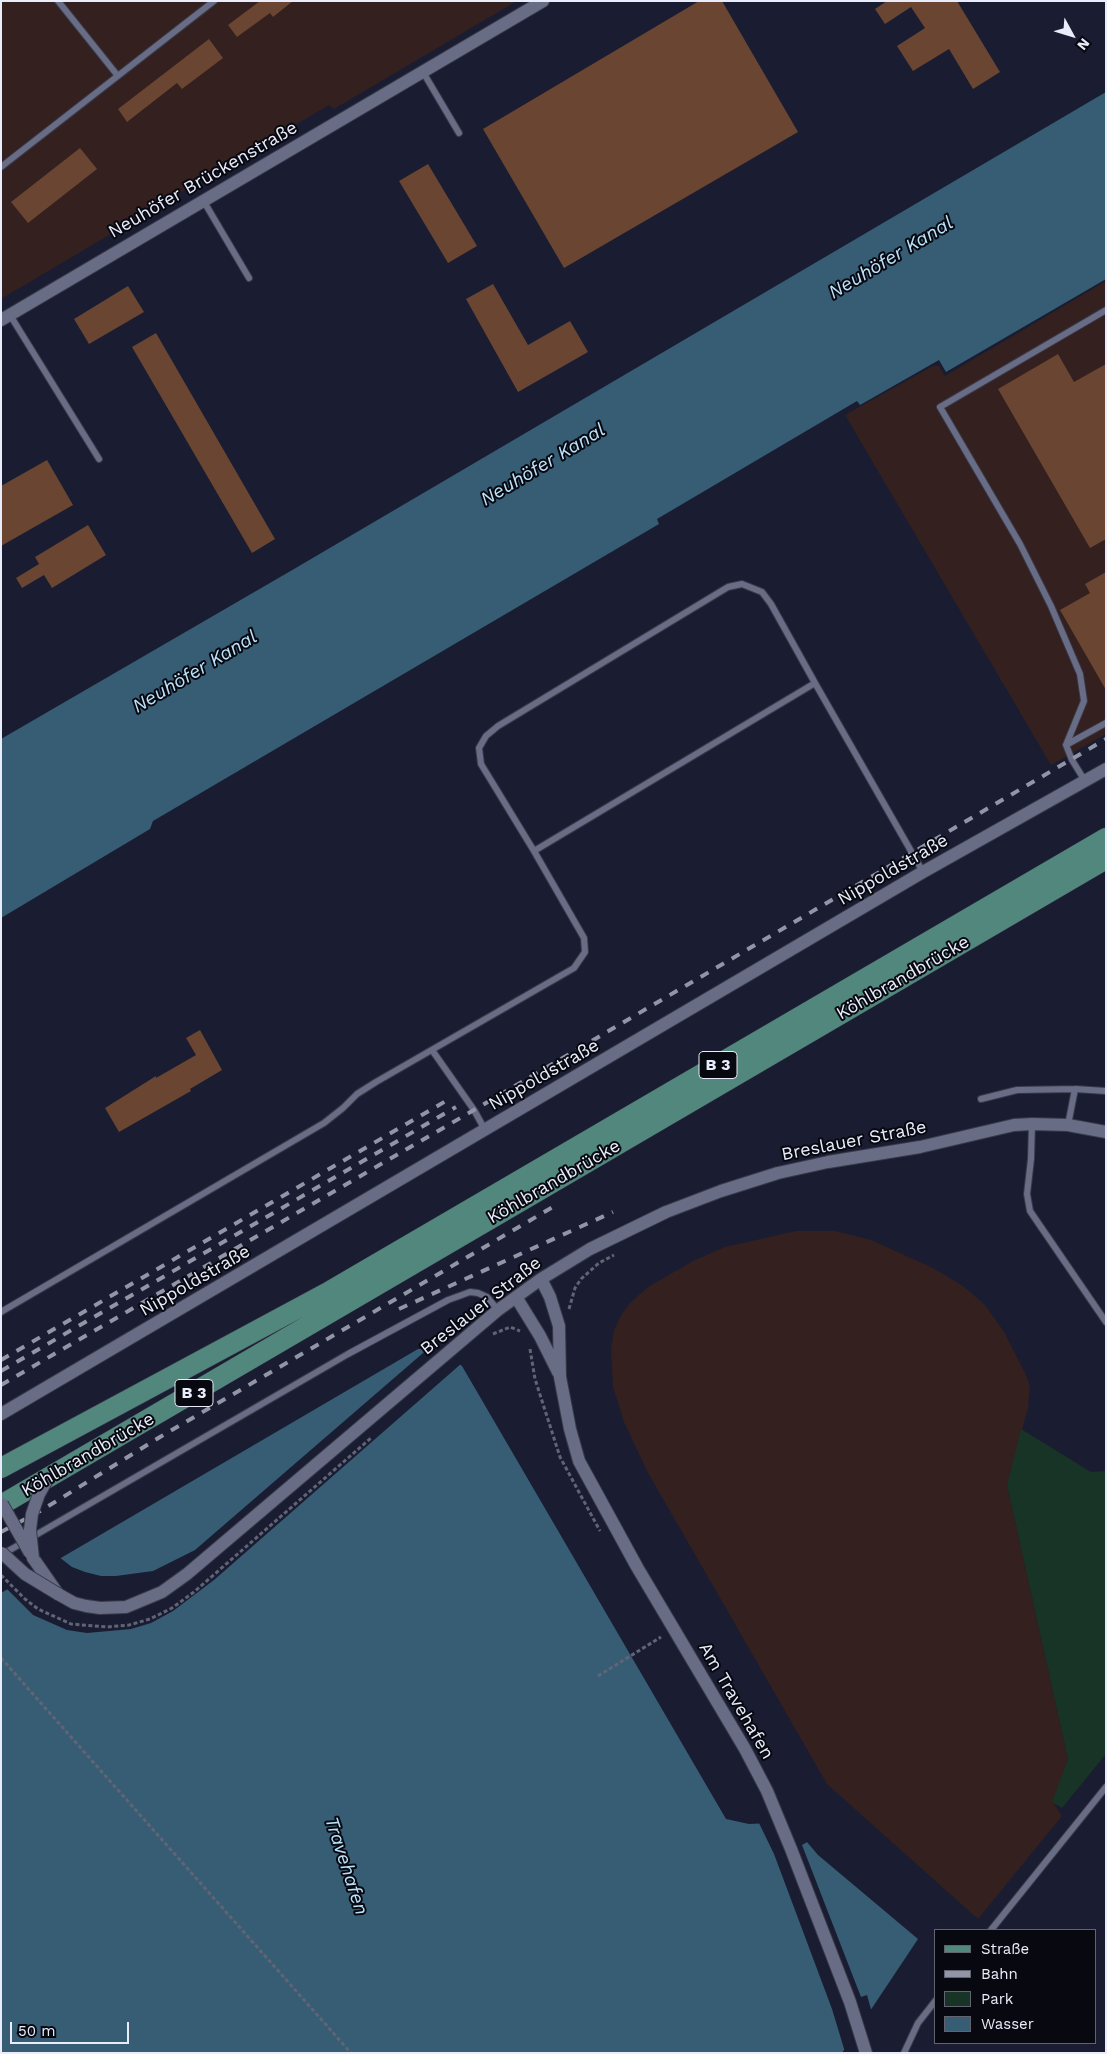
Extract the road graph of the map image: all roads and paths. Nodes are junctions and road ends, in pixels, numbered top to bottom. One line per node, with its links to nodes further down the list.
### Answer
1 (58, 1): 5 (lane)
2 (214, 1): 5 (lane)
3 (543, 1): 4 (street, Neuhöfer Brückenstraße)
4 (423, 72): 6 (lane); 8 (street, Neuhöfer Brückenstraße)
5 (118, 76): 7 (lane)
6 (460, 133)
7 (1, 167)
8 (203, 200): 9 (lane); 11 (street, Neuhöfer Brückenstraße)
9 (249, 278)
10 (1106, 310): 15 (lane)
11 (6, 317): 12 (lane)
12 (99, 460)
13 (815, 683): 19 (lane); 19 (lane); 21 (lane)
14 (1106, 723): 15 (lane)
15 (1066, 745): 17 (lane)
16 (1106, 769): 17 (street, Nippoldstraße)
17 (1085, 781): 21 (street, Nippoldstraße)
18 (1106, 838): 41 (main road, Köhlbrandbrücke / B 3)
19 (534, 851): 22 (lane)
20 (1106, 859): 42 (main road, Köhlbrandbrücke / B 3)
21 (924, 872): 28 (street, Nippoldstraße)
22 (432, 1050): 28 (lane); 34 (lane)
23 (1075, 1088): 24 (lane); 25 (lane); 27 (lane)
24 (1106, 1091)
25 (982, 1099)
26 (1032, 1124): 27 (street, Breslauer Straße); 31 (street, Breslauer Straße); 36 (lane)
27 (1068, 1125): 29 (street, Breslauer Straße)
28 (485, 1130): 40 (street, Nippoldstraße)
29 (1106, 1132)
30 (618, 1252): 35 (path)
31 (541, 1279): 32 (street, Breslauer Straße); 39 (street, Am Travehafen)
32 (516, 1297): 33 (street, Breslauer Straße); 39 (street, Am Travehafen)
33 (498, 1310): 44 (lane); 46 (street, Breslauer Straße)
34 (1, 1312)
35 (569, 1316)
36 (1106, 1322)
37 (488, 1337): 38 (path)
38 (526, 1337)
39 (560, 1377): 54 (street, Am Travehafen)
40 (1, 1414)
41 (1, 1468)
42 (48, 1478): 43 (main road, Köhlbrandbrücke / B 3); 45 (street, Breslauer Straße, bridge)
43 (1, 1504): 45 (street, Breslauer Straße, bridge)
44 (2, 1553): 46 (street, Breslauer Straße, bridge)
45 (33, 1558): 46 (street, Breslauer Straße, bridge)
46 (58, 1594)
47 (661, 1637): 49 (path)
48 (1, 1658): 53 (path)
49 (598, 1676)
50 (1106, 1787): 51 (lane)
51 (992, 1929)
52 (934, 2003): 55 (lane)
53 (351, 2053)
54 (866, 2053)
55 (904, 2053)

